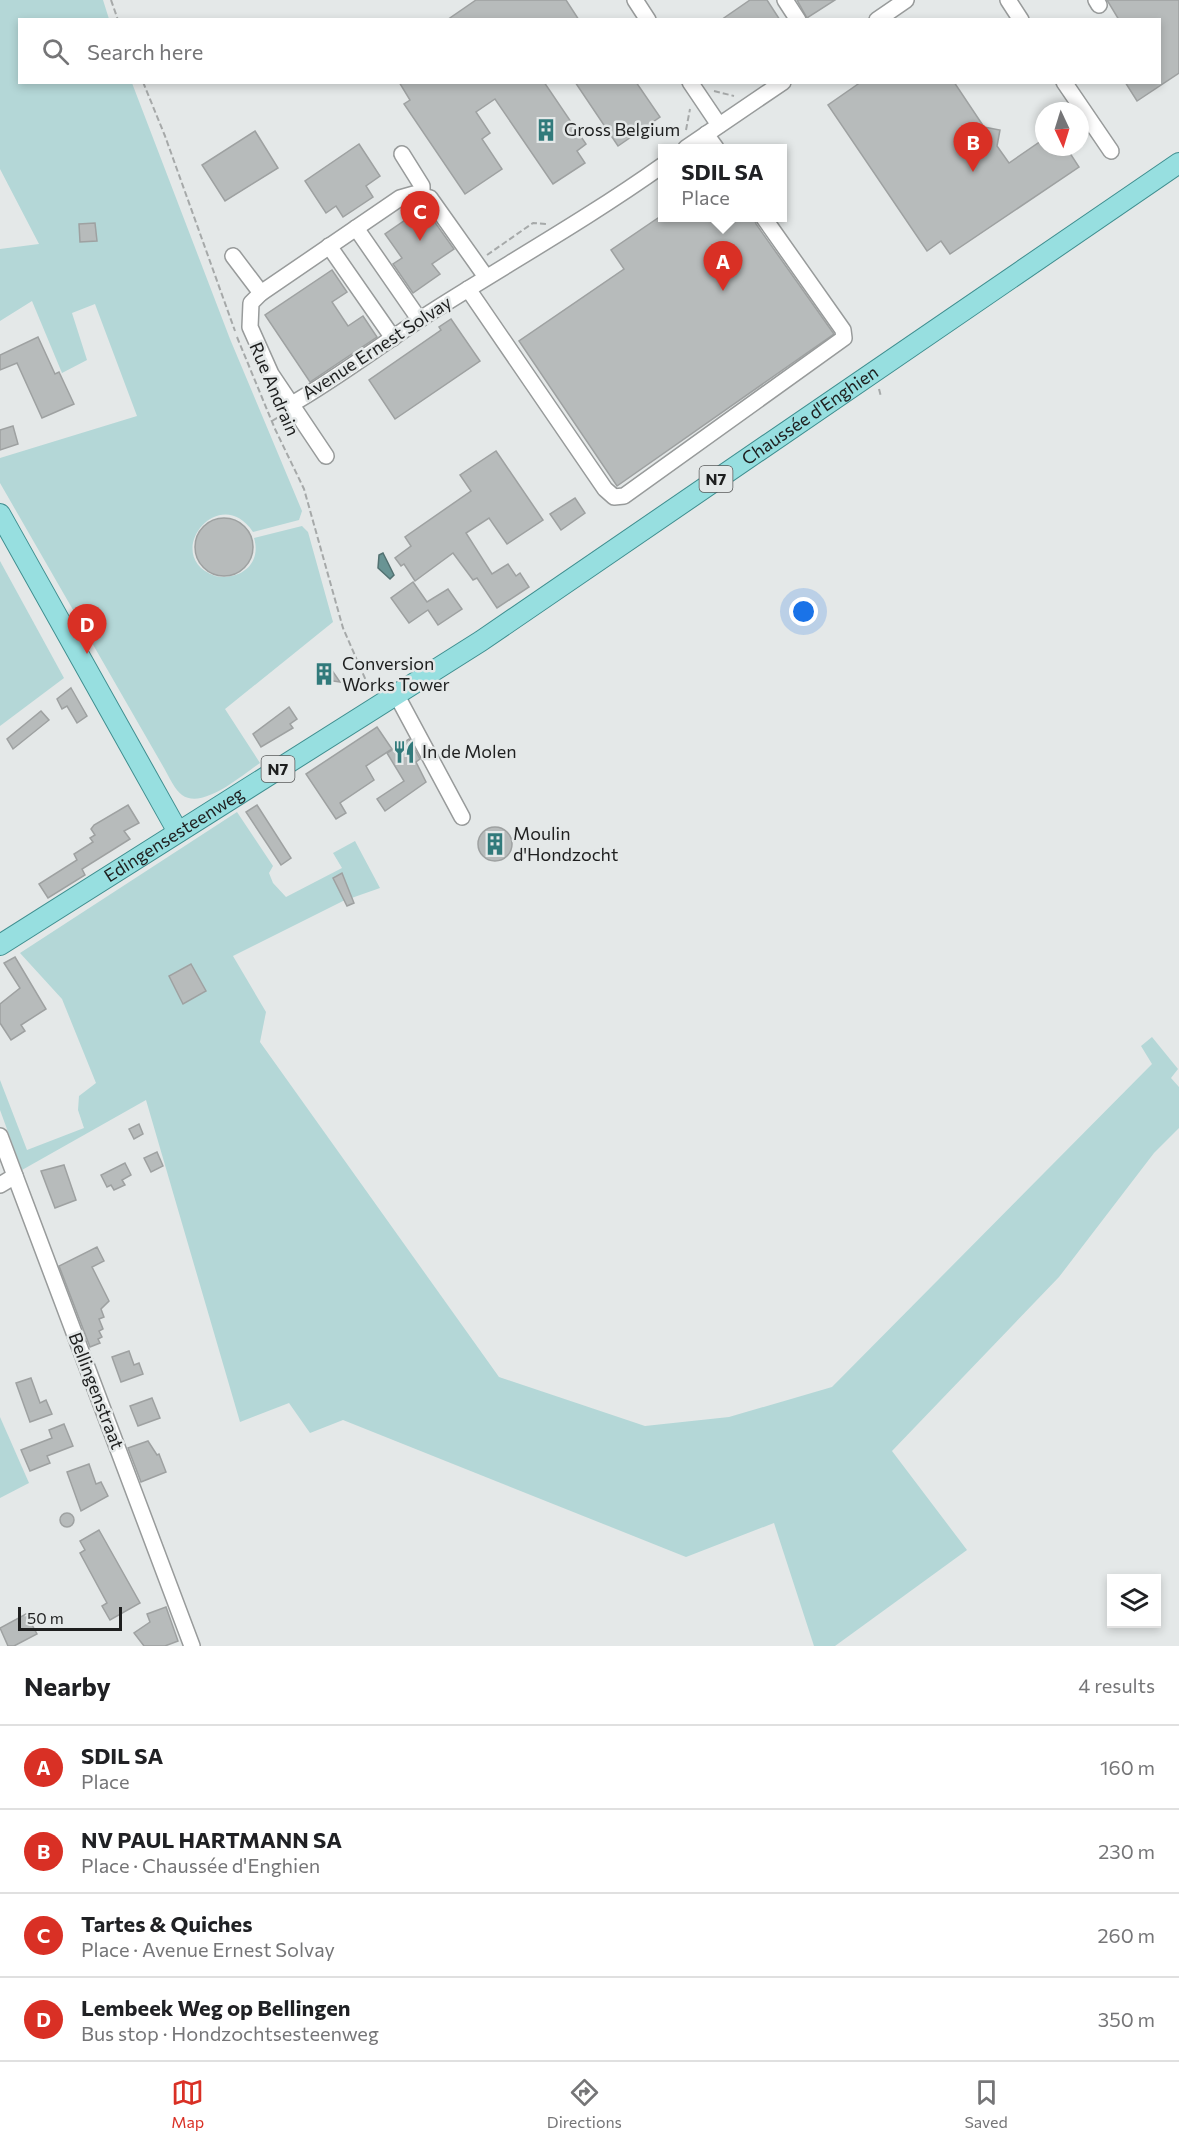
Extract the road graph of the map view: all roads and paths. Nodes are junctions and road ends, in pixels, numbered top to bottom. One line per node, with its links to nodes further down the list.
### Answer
1 (111, 0): 6 (path)
2 (635, 0): 7 (street)
3 (785, 0): 8 (street)
4 (906, 0): 9 (street)
5 (1008, 0): 10 (street)
6 (117, 18)
7 (647, 18)
8 (797, 18)
9 (880, 18)
10 (1020, 18)
11 (144, 84): 40 (path, Rue Andrain)
12 (704, 84): 16 (path)
13 (780, 84): 16 (street)
14 (1065, 84): 20 (street)
15 (692, 85): 17 (street); 18 (path)
16 (758, 99): 17 (street)
17 (713, 129): 18 (street); 19 (street)
18 (685, 143)
19 (716, 144)
20 (1111, 151)
21 (402, 154): 24 (street)
22 (1179, 162): 39 (main road, Chaussée d'Enghien / N7)
23 (658, 168): 26 (street, Avenue Ernest Solvay)
24 (422, 194): 27 (street); 30 (street)
25 (767, 222): 32 (street)
26 (573, 226): 30 (path); 31 (street, Avenue Ernest Solvay)
27 (356, 228): 28 (street); 34 (street)
28 (329, 246): 33 (street); 35 (street)
29 (233, 256): 33 (street)
30 (476, 262): 31 (street)
31 (486, 278): 32 (street, Avenue Ernest Solvay)
32 (468, 289): 34 (street, Avenue Ernest Solvay)
33 (261, 293): 36 (street, Avenue Ernest Solvay)
34 (419, 320): 35 (street, Avenue Ernest Solvay)
35 (393, 338): 36 (street, Avenue Ernest Solvay)
36 (292, 404): 37 (street)
37 (326, 456)
38 (0, 514): 42 (main road)
39 (396, 694): 40 (main road, Chaussée d'Enghien / N7); 41 (street)
40 (378, 706): 42 (main road, Edingensesteenweg / N7)
41 (462, 817)
42 (178, 832): 43 (main road, Edingensesteenweg / N7)
43 (0, 945)
44 (0, 1136): 45 (street, Bellingenstraat)
45 (15, 1176): 46 (street); 47 (street, Bellingenstraat)
46 (0, 1185)
47 (192, 1646)

